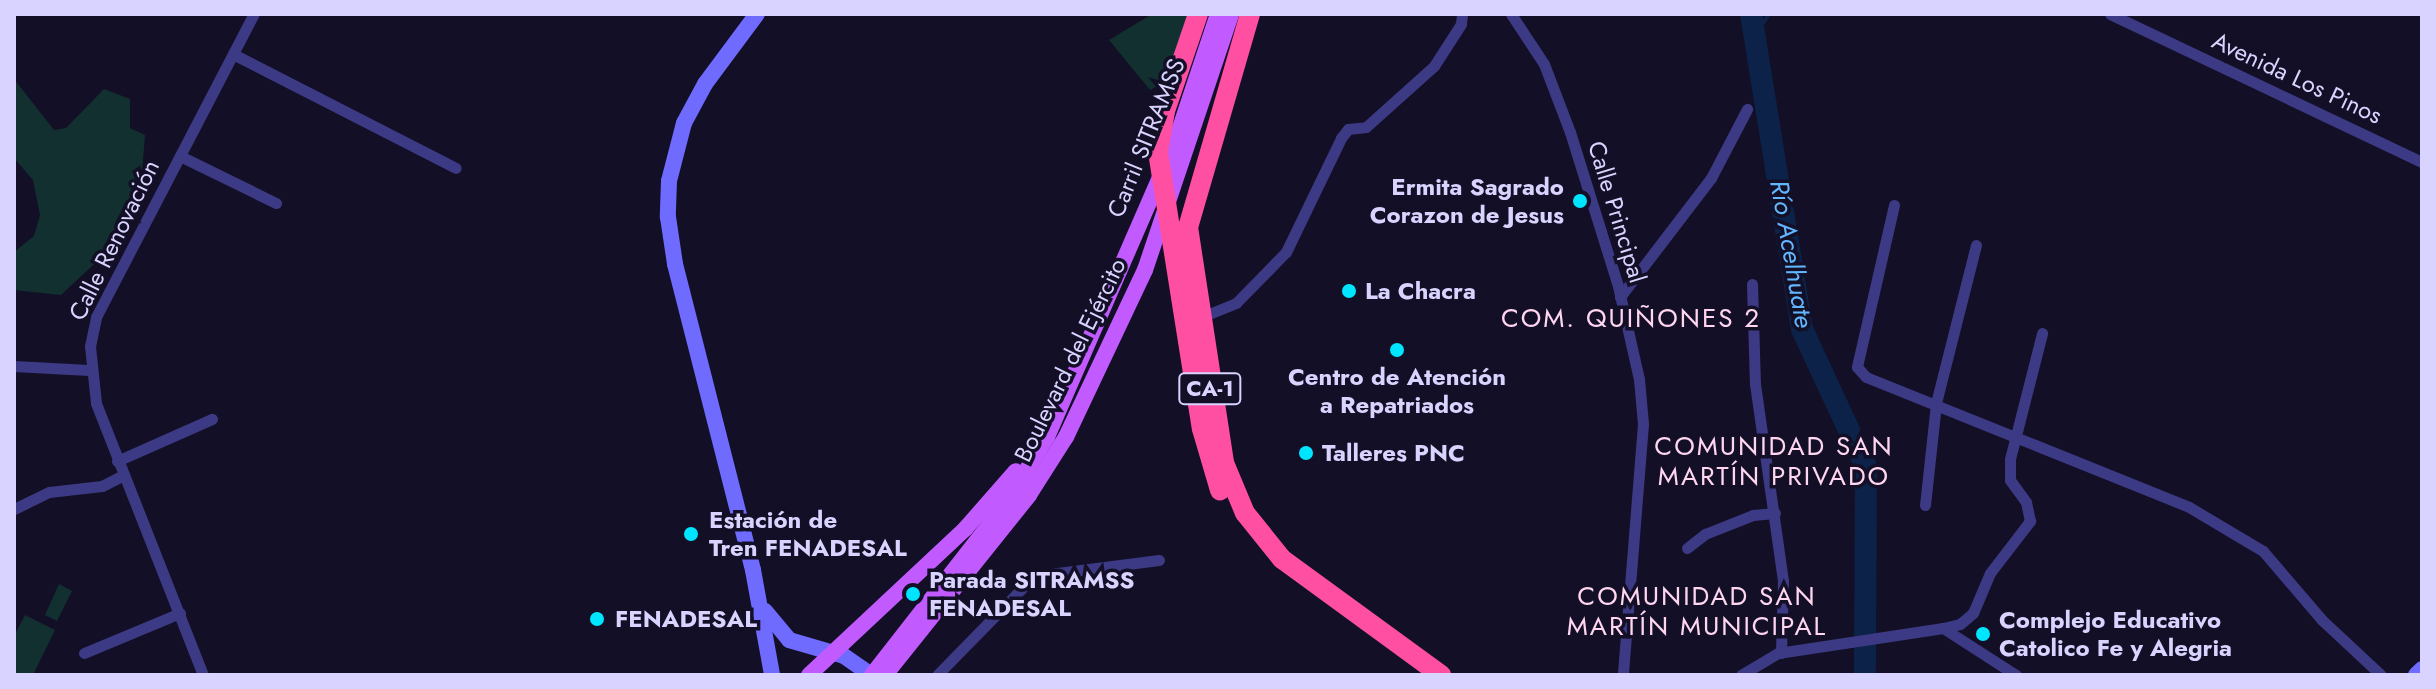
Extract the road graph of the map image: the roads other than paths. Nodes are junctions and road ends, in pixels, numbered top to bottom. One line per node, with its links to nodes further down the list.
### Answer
1 (254, 14): 10 (street, Calle Renovación)
2 (757, 14): 35 (street)
3 (1198, 14): 50 (highway, CA-1, bridge)
4 (1218, 14): 25 (main road, Carril SITRAMSS)
5 (1231, 14): 48 (main road, Boulevard del Ejército)
6 (1250, 14): 20 (highway, CA-1)
7 (1462, 14): 20 (street)
8 (1511, 14): 19 (street, Calle Principal)
9 (2110, 14): 13 (street, Avenida Los Pinos)
10 (233, 54): 12 (street, Calle Renovación); 14 (street)
11 (1747, 109): 19 (street)
12 (180, 156): 15 (street); 23 (street, Calle Renovación)
13 (2422, 162)
14 (456, 168)
15 (276, 203)
16 (1894, 205): 24 (street)
17 (1976, 245): 24 (street)
18 (1752, 284): 32 (street)
19 (1620, 297): 42 (street, Calle Principal)
20 (1199, 318): 51 (highway, CA-1)
21 (2042, 333): 27 (street)
22 (14, 366): 23 (street)
23 (89, 370): 28 (street, Calle Renovación)
24 (1936, 403): 27 (street); 30 (street)
25 (1059, 411): 38 (main road, Carril SITRAMSS); 47 (main road, Carril SITRAMSS)
26 (212, 419): 28 (street)
27 (2016, 438): 37 (street); 54 (street)
28 (117, 461): 29 (street, Calle Renovación)
29 (122, 476): 31 (street); 36 (street, Calle Renovación)
30 (1925, 505)
31 (14, 509)
32 (1775, 513): 33 (street); 40 (street)
33 (1687, 548)
34 (1159, 560): 49 (street)
35 (761, 603): 38 (street); 44 (street)
36 (180, 613): 39 (street); 43 (street, Calle Renovación)
37 (1943, 628): 40 (street); 53 (street)
38 (826, 650): 45 (main road); 46 (main road, Carril SITRAMSS); 47 (street)
39 (84, 653)
40 (1781, 653): 52 (street)
41 (2422, 669): 55 (street)
42 (1625, 674)
43 (203, 675)
44 (772, 675)
45 (797, 675)
46 (809, 675)
47 (872, 675)
48 (885, 675)
49 (937, 675)
50 (1420, 675)
51 (1441, 675)
52 (1743, 675)
53 (2016, 675)
54 (2381, 675)
55 (2416, 675)

